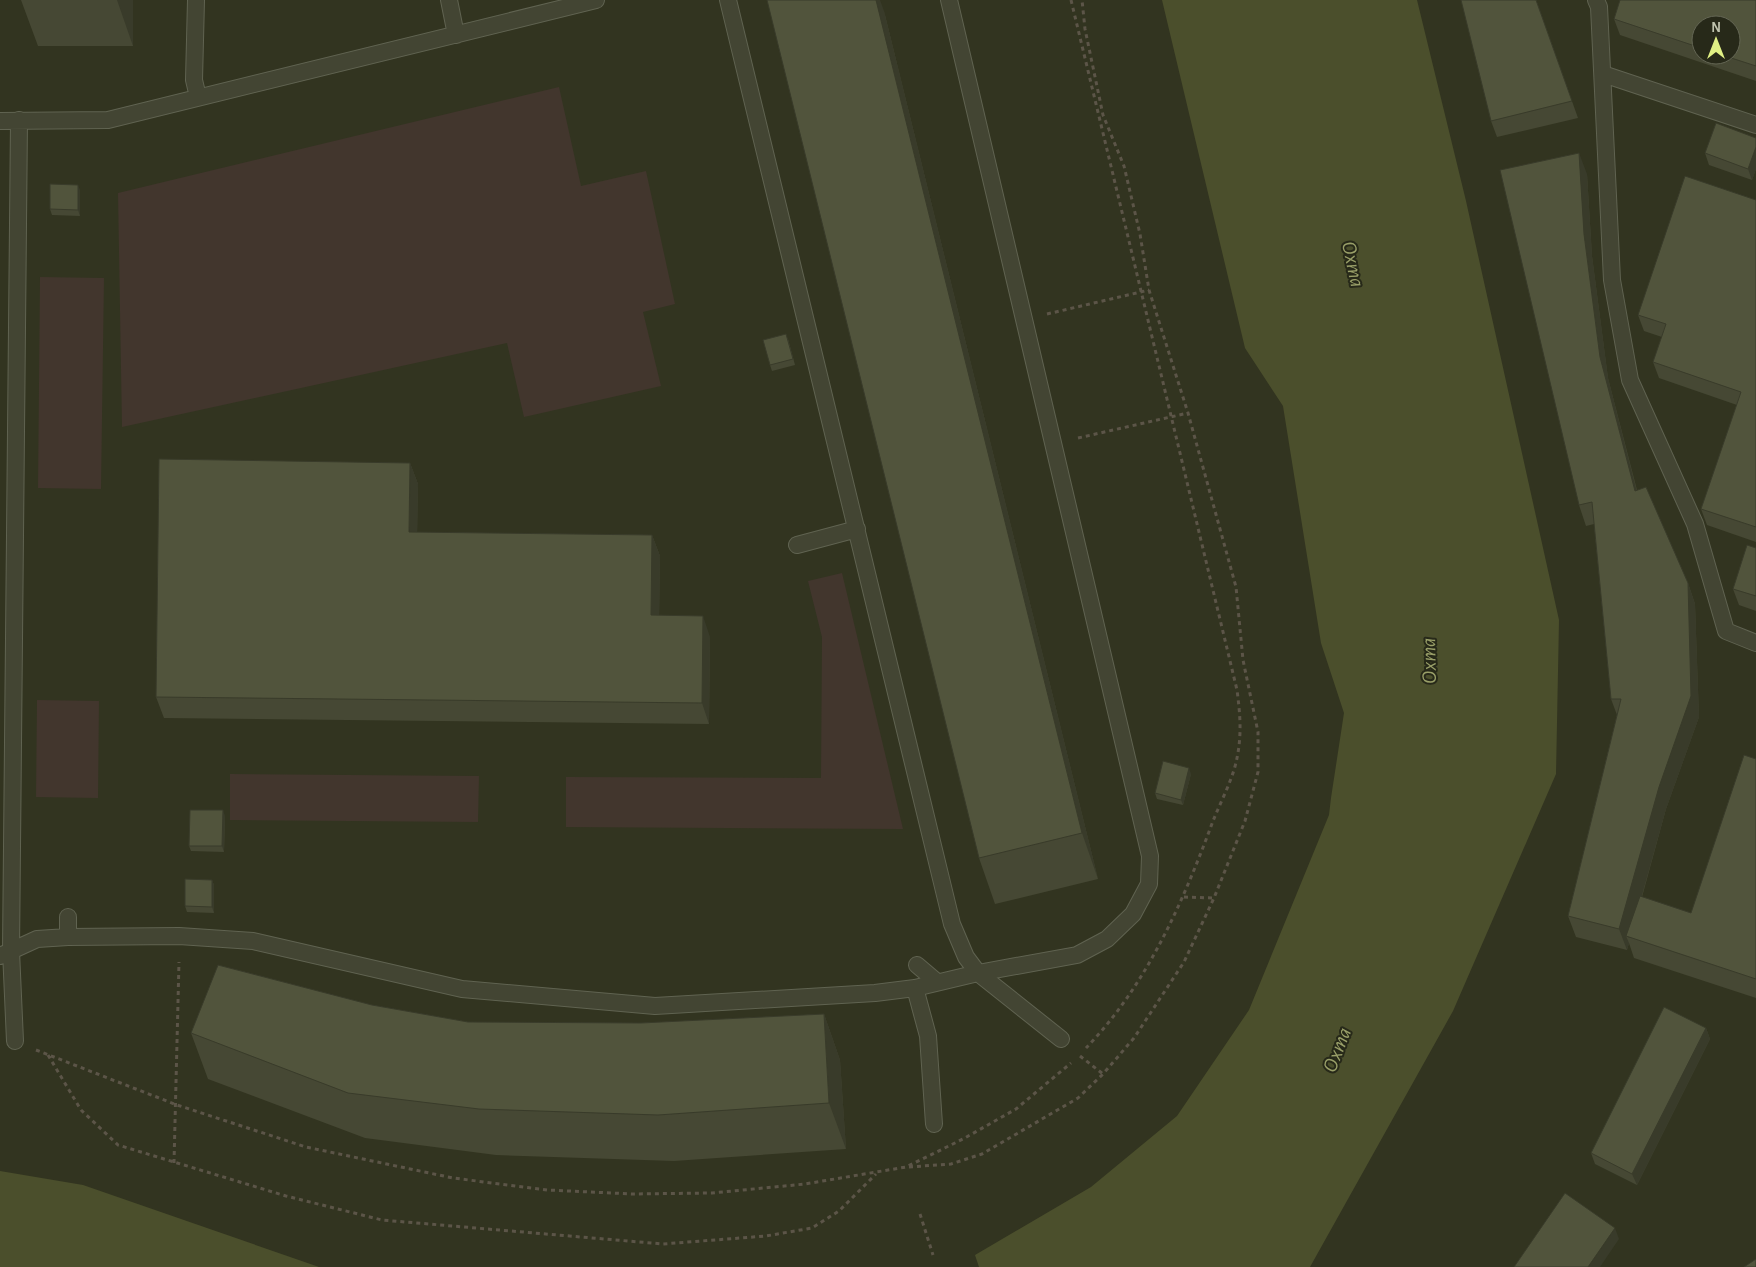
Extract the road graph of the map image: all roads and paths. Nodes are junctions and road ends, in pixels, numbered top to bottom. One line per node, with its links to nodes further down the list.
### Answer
1 (196, 0): 11 (lane)
2 (449, 0): 9 (lane)
3 (596, 0): 9 (lane)
4 (728, 0): 21 (lane)
5 (949, 0): 17 (lane)
6 (1071, 0): 16 (path)
7 (1082, 0): 15 (path)
8 (1596, 0): 10 (lane)
9 (456, 35): 11 (lane)
10 (1602, 74): 14 (lane); 23 (lane)
11 (198, 97): 12 (lane)
12 (19, 120): 13 (lane); 28 (lane)
13 (0, 121)
14 (1756, 125)
15 (1149, 290): 16 (path); 18 (path)
16 (1141, 291): 17 (path); 19 (path)
17 (1024, 319): 20 (lane)
18 (1188, 413): 19 (path); 25 (path)
19 (1171, 416): 20 (path); 24 (path)
20 (1053, 444): 31 (lane)
21 (857, 529): 22 (lane); 31 (lane)
22 (797, 545)
23 (1756, 643)
24 (1184, 897): 25 (path); 37 (path)
25 (1214, 898): 38 (path)
26 (68, 917): 27 (lane)
27 (68, 937): 28 (lane); 33 (lane)
28 (5, 953): 35 (lane)
29 (178, 959): 39 (path)
30 (917, 965): 32 (lane)
31 (978, 973): 32 (lane); 34 (lane)
32 (937, 982): 33 (lane)
33 (915, 988): 40 (lane)
34 (1061, 1039)
35 (14, 1041): 36 (path)
36 (48, 1054): 39 (path); 41 (path)
37 (1079, 1055): 38 (path); 42 (path)
38 (1103, 1074): 42 (path)
39 (177, 1105): 41 (path); 43 (path)
40 (934, 1124)
41 (174, 1163): 43 (path)
42 (906, 1167): 43 (path)
43 (877, 1173)
44 (920, 1214): 45 (path)
45 (933, 1255)

